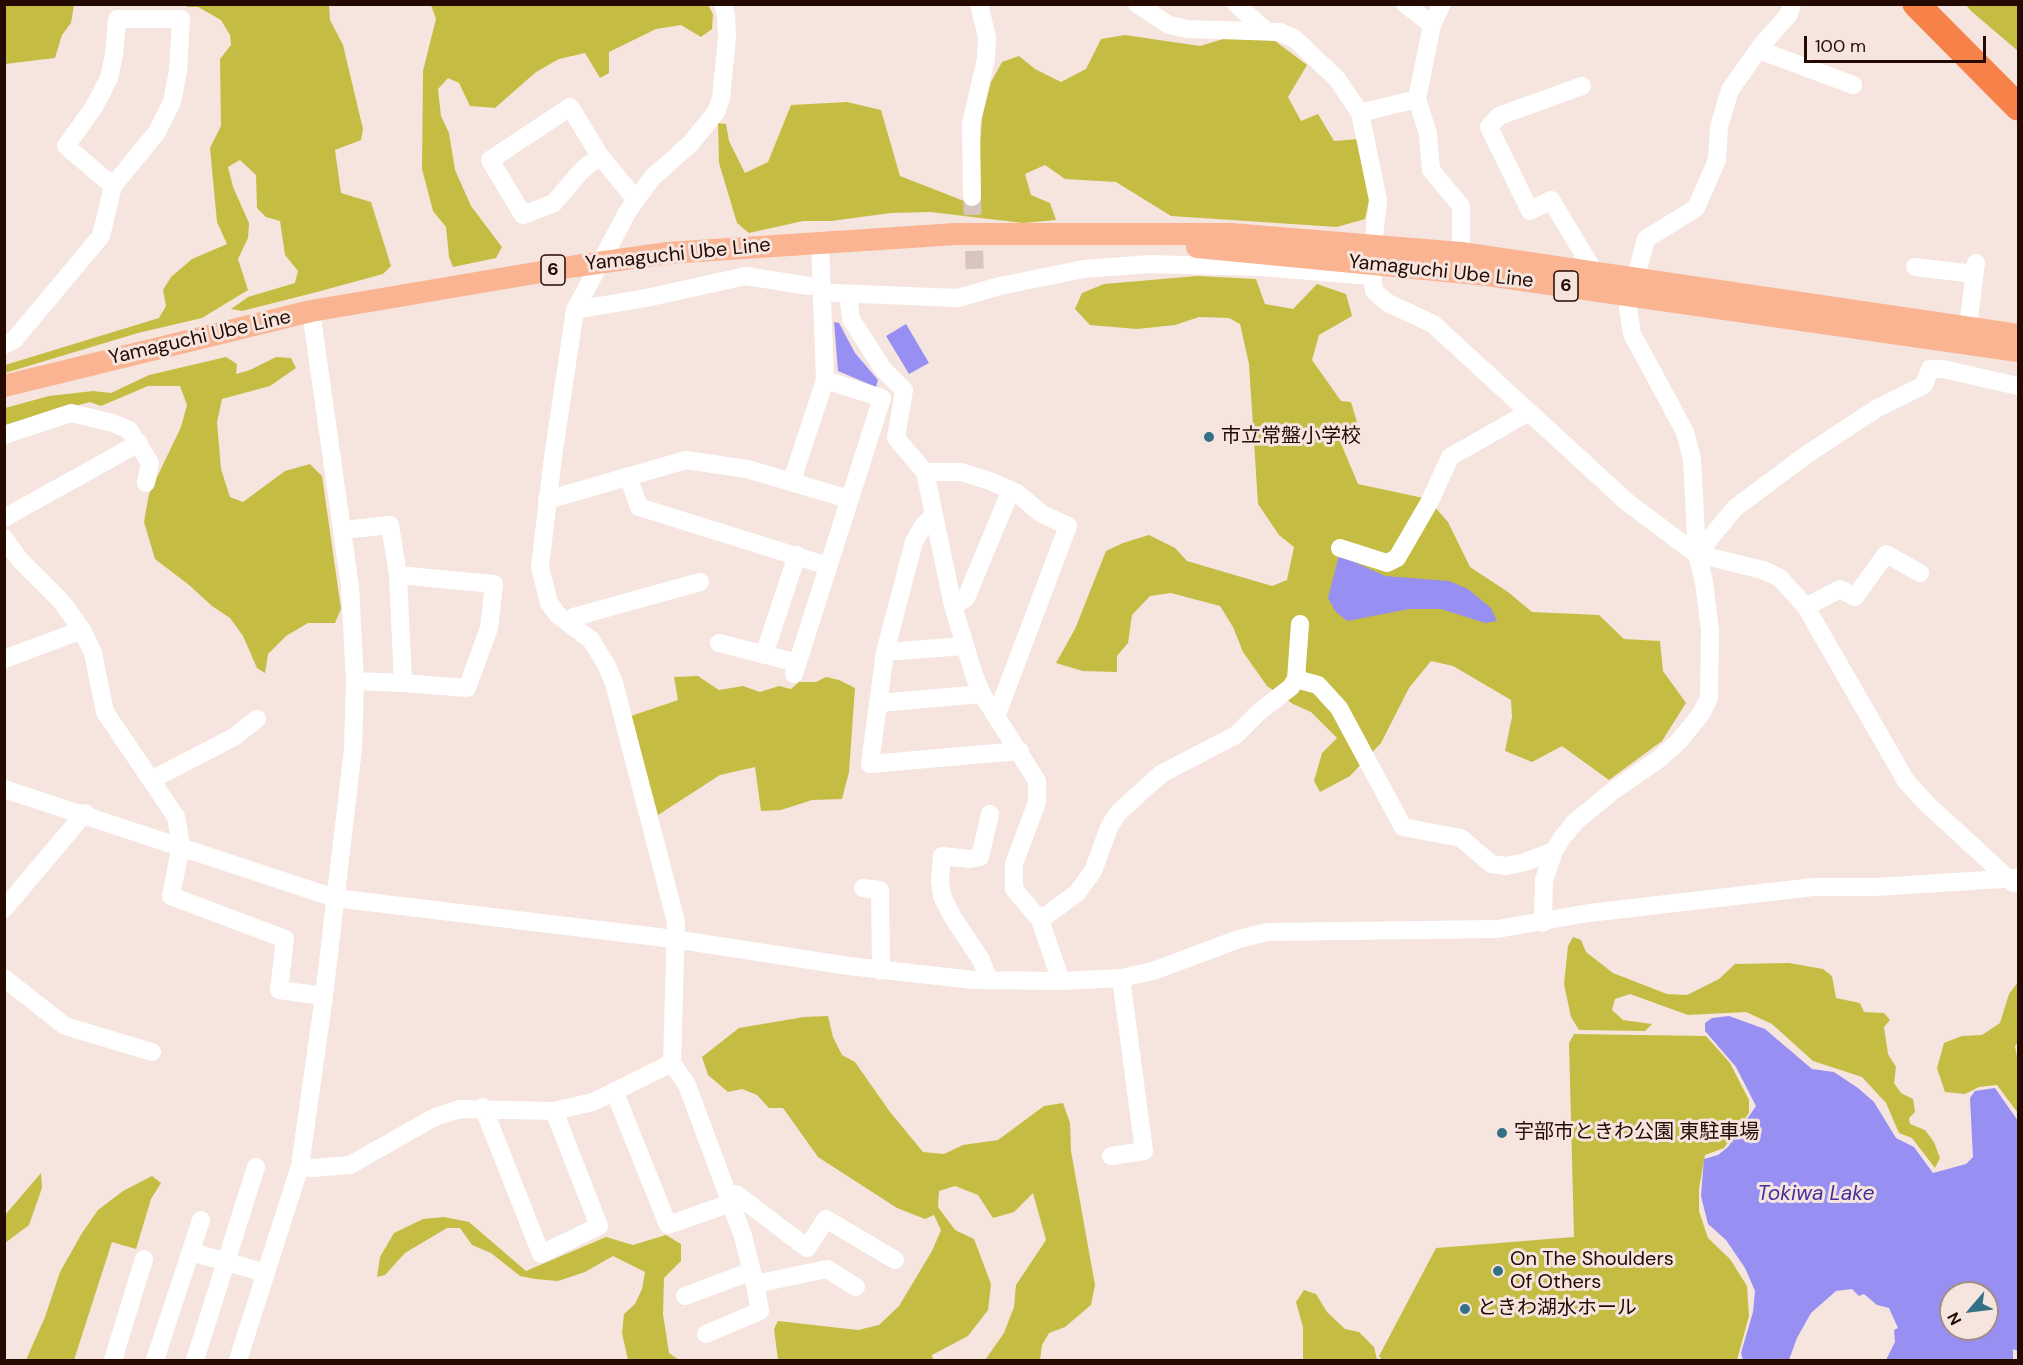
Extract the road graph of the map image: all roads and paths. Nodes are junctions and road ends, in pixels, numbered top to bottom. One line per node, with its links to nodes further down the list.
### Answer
1 (723, 4): 22 (street)
2 (980, 4): 21 (street)
3 (1137, 4): 11 (street)
4 (1236, 4): 11 (street)
5 (1405, 4): 10 (street)
6 (1442, 4): 10 (street)
7 (1792, 4): 12 (street)
8 (1917, 4): 17 (highway)
9 (1941, 4): 13 (highway)
10 (1432, 25): 16 (street)
11 (1266, 31): 18 (street)
12 (1759, 50): 14 (street); 29 (street)
13 (2019, 81)
14 (1853, 85)
15 (1582, 86): 27 (street)
16 (1417, 99): 18 (street); 24 (street)
17 (2019, 107)
18 (1360, 113): 25 (street)
19 (600, 156): 19 (street); 22 (street)
20 (112, 186): 20 (street); 34 (street)
21 (972, 197)
22 (636, 200): 30 (street)
23 (820, 242): 25 (main road, Yamaguchi Ube Line / 6); 31 (main road, Yamaguchi Ube Line / 6); 36 (street)
24 (1461, 254): 25 (main road, Yamaguchi Ube Line / 6); 27 (main road, Yamaguchi Ube Line / 6)
25 (1372, 262): 29 (main road, Yamaguchi Ube Line / 6); 39 (street); 42 (street)
26 (1915, 267): 32 (street)
27 (1595, 273): 29 (main road, Yamaguchi Ube Line / 6)
28 (809, 286): 30 (street)
29 (1633, 287): 32 (main road, Yamaguchi Ube Line / 6); 35 (main road, Yamaguchi Ube Line / 6); 54 (street)
30 (579, 304): 48 (street)
31 (311, 311): 37 (main road, Yamaguchi Ube Line / 6); 51 (street)
32 (1968, 327): 33 (main road, Yamaguchi Ube Line / 6)
33 (2019, 334)
34 (4, 345)
35 (2019, 351)
36 (825, 380): 44 (street); 47 (street)
37 (4, 386)
38 (2019, 386): 54 (street)
39 (1529, 412): 53 (street); 54 (street)
40 (4, 435): 41 (street)
41 (139, 444): 45 (street); 50 (street)
42 (925, 472): 46 (street); 49 (street)
43 (628, 476): 44 (street); 48 (street); 55 (street)
44 (792, 480): 47 (street)
45 (146, 483)
46 (1011, 490): 60 (street); 75 (street)
47 (849, 499): 56 (street)
48 (547, 500): 62 (street)
49 (933, 516): 60 (street); 67 (street)
50 (4, 518)
51 (343, 530): 58 (street); 71 (street)
52 (4, 538): 64 (street)
53 (1340, 548)
54 (1697, 554): 61 (street); 83 (street)
55 (797, 555): 56 (street); 68 (street)
56 (828, 566): 68 (street)
57 (1920, 573): 61 (street)
58 (398, 575): 72 (street); 72 (street)
59 (700, 582): 62 (street)
60 (953, 606): 66 (street)
61 (1806, 607): 84 (street)
62 (568, 623): 90 (street)
63 (1300, 624): 70 (street)
64 (82, 630): 69 (street); 78 (street)
65 (719, 643): 68 (street)
66 (964, 646): 67 (street); 73 (street)
67 (885, 652): 74 (street)
68 (764, 655)
69 (4, 659)
70 (1296, 679): 83 (street); 88 (street)
71 (356, 681): 72 (street); 86 (street)
72 (403, 683)
73 (982, 694): 74 (street); 75 (street)
74 (880, 703): 77 (street)
75 (997, 714): 77 (street)
76 (257, 719): 78 (street)
77 (1020, 751): 88 (street)
78 (150, 780): 82 (street)
79 (4, 789): 80 (street)
80 (86, 813): 82 (street); 87 (street)
81 (990, 814): 94 (street)
82 (181, 845): 86 (street); 96 (street)
83 (1554, 851): 89 (street)
84 (2015, 881): 89 (street)
85 (863, 888): 91 (street)
86 (335, 898): 90 (street); 96 (street)
87 (4, 909)
88 (1040, 920): 95 (street)
89 (1543, 923): 93 (street)
90 (674, 939): 91 (street); 98 (street)
91 (881, 971): 94 (street)
92 (4, 978): 97 (street)
93 (1121, 978): 95 (street); 102 (street)
94 (989, 980): 95 (street)
95 (1061, 981)
96 (324, 996): 103 (street)
97 (152, 1052)
98 (672, 1063): 99 (street); 105 (street)
99 (615, 1093): 101 (street); 105 (street)
100 (483, 1107): 101 (street); 101 (street); 103 (street)
101 (554, 1110)
102 (1111, 1156)
103 (300, 1166): 111 (street)
104 (256, 1167): 110 (street)
105 (729, 1199): 109 (street); 112 (street)
106 (201, 1220): 107 (street)
107 (191, 1252): 110 (street); 117 (street)
108 (144, 1259): 116 (street)
109 (895, 1260)
110 (225, 1262): 111 (street); 118 (street)
111 (266, 1273): 119 (street)
112 (753, 1278): 113 (street); 114 (street); 115 (street)
113 (855, 1287)
114 (685, 1296)
115 (706, 1334)
116 (113, 1360)
117 (155, 1360)
118 (195, 1360)
119 (238, 1360)

